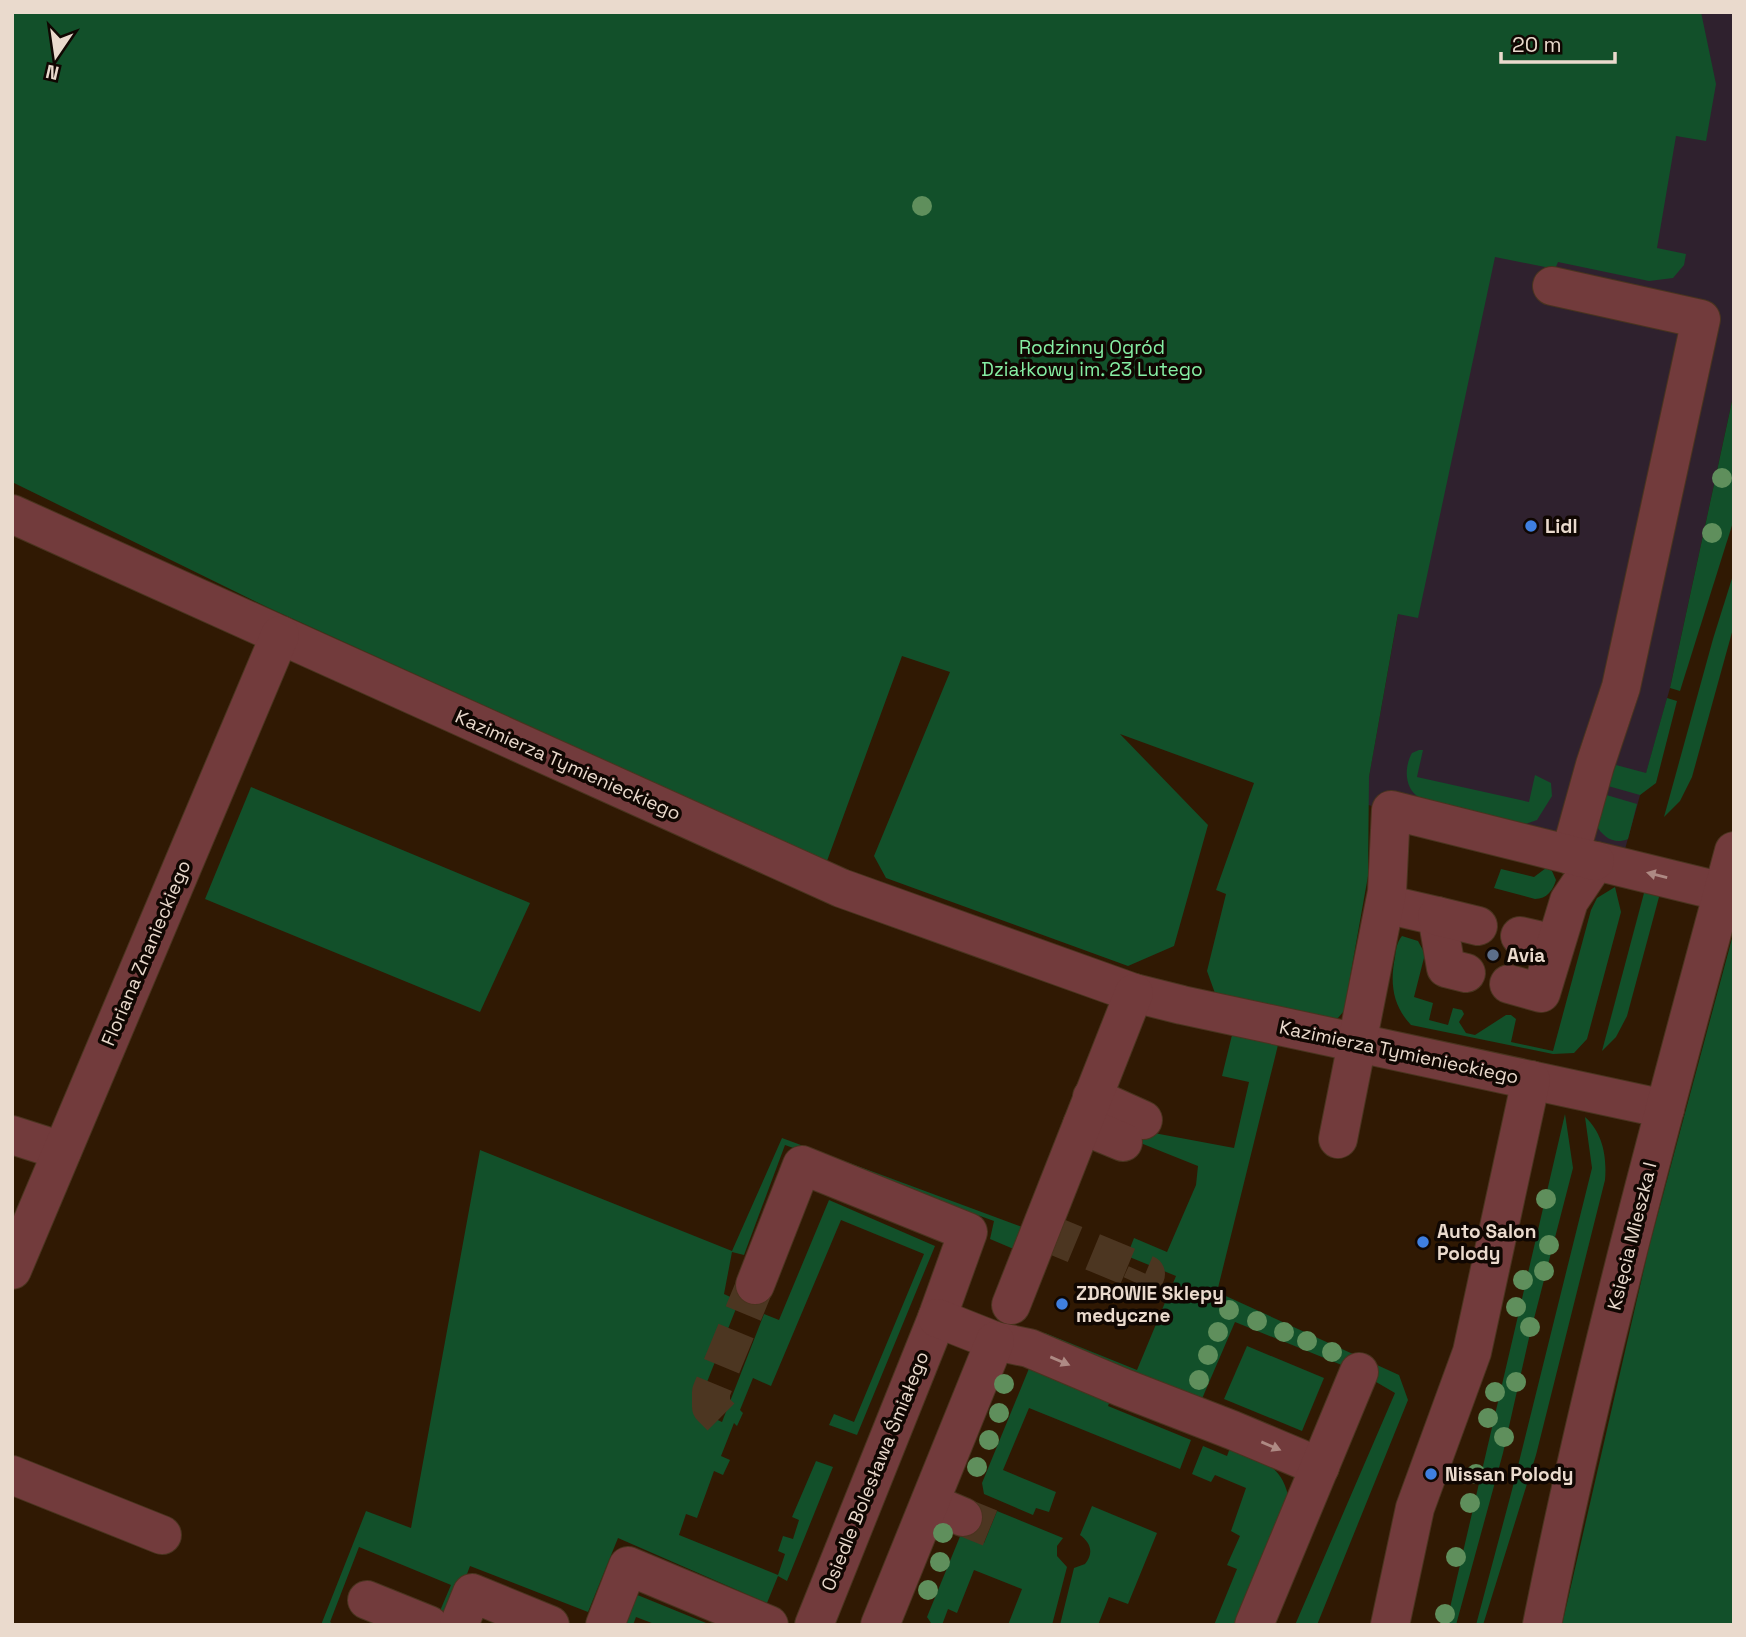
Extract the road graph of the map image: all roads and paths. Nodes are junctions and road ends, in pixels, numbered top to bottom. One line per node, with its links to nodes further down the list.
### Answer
1 (1552, 286): 5 (street)
2 (12, 514): 3 (street, Kazimierza Tymienieckiego)
3 (280, 635): 12 (street, Kazimierza Tymienieckiego); 20 (street, Floriana Znanieckiego)
4 (1734, 851): 6 (street, Księcia Mieszka I)
5 (1583, 858): 6 (street, one-way to 5); 7 (street); 11 (street)
6 (1723, 892): 15 (street, Księcia Mieszka I)
7 (1385, 904): 8 (street); 13 (street)
8 (1437, 916): 9 (street); 10 (street)
9 (1478, 926)
10 (1466, 973)
11 (1508, 984)
12 (1134, 992): 13 (street, Kazimierza Tymienieckiego); 16 (street)
13 (1357, 1043): 14 (street, Kazimierza Tymienieckiego); 19 (street)
14 (1531, 1080): 15 (street, Kazimierza Tymienieckiego); 39 (street)
15 (1665, 1109): 40 (street, Księcia Mieszka I)
16 (1087, 1111): 17 (street); 23 (street)
17 (1133, 1131)
18 (12, 1135): 20 (street)
19 (1338, 1139)
20 (62, 1151): 21 (street, Floriana Znanieckiego)
21 (12, 1270)
22 (755, 1285): 24 (street, Osiedle Bolesława Śmiałego)
23 (1011, 1305)
24 (937, 1318): 25 (street); 36 (street, Osiedle Bolesława Śmiałego)
25 (995, 1341): 27 (street, one-way to 27); 37 (street)
26 (1359, 1372): 27 (street)
27 (1320, 1467): 38 (street)
28 (12, 1475): 29 (street)
29 (162, 1535)
30 (366, 1600): 31 (street)
31 (429, 1625)
32 (459, 1625): 33 (street)
33 (550, 1625)
34 (605, 1625): 35 (street)
35 (769, 1625)
36 (814, 1625)
37 (880, 1625)
38 (1254, 1625)
39 (1390, 1625)
40 (1542, 1625)

